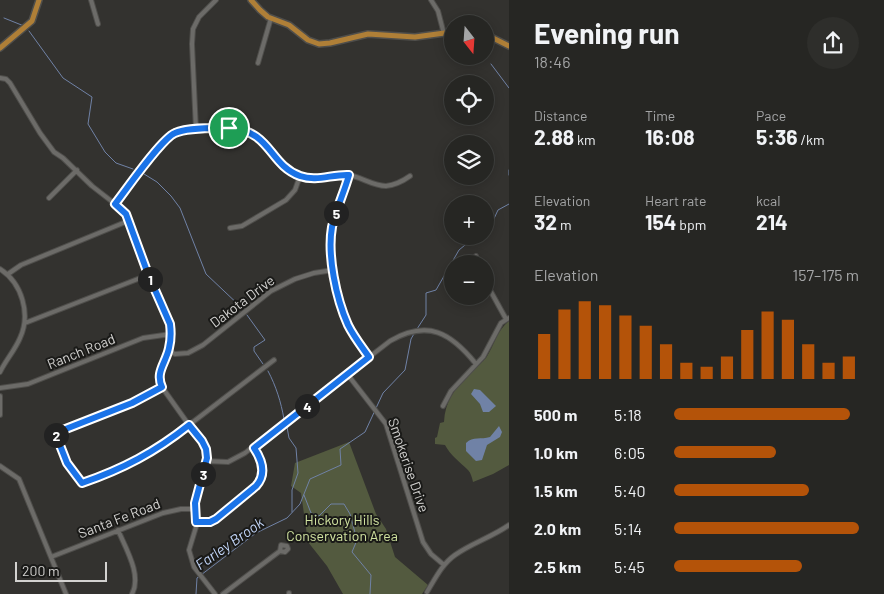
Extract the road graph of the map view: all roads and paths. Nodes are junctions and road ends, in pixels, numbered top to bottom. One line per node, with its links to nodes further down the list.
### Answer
1 (38, 0): 11 (main road)
2 (92, 0): 7 (street)
3 (216, 0): 14 (street)
4 (251, 0): 6 (main road)
5 (431, 0): 8 (street)
6 (271, 18): 8 (main road); 12 (street)
7 (98, 24)
8 (444, 34)
9 (494, 38): 10 (main road)
10 (509, 46)
11 (0, 48)
12 (258, 63)
13 (0, 78): 15 (street)
14 (196, 130): 17 (street); 20 (street)
15 (77, 170): 19 (street); 20 (street)
16 (349, 175): 17 (street); 18 (street); 24 (street)
17 (300, 176): 22 (street)
18 (410, 176)
19 (49, 198)
20 (115, 204): 21 (street)
21 (128, 221): 25 (street); 26 (street)
22 (230, 228)
23 (0, 269): 25 (street)
24 (333, 270): 31 (street, Dakota Drive); 32 (street)
25 (8, 274): 29 (street)
26 (148, 275): 29 (street); 30 (street)
27 (494, 296): 28 (street)
28 (507, 318): 34 (street)
29 (25, 323): 35 (street)
30 (171, 334): 31 (street); 38 (street, Ranch Road)
31 (168, 351): 37 (street)
32 (369, 357): 34 (street); 36 (street)
33 (274, 360): 42 (street)
34 (476, 364): 40 (street)
35 (0, 372)
36 (348, 375): 43 (street); 52 (street, Smokerise Drive)
37 (162, 387): 42 (street); 42 (street)
38 (0, 388)
39 (0, 396): 41 (street)
40 (443, 406)
41 (0, 414)
42 (189, 425): 44 (street)
43 (254, 448): 44 (street); 47 (street)
44 (206, 461): 46 (street)
45 (0, 466): 51 (street)
46 (196, 509): 47 (street); 49 (street, Santa Fe Road)
47 (196, 522): 56 (street)
48 (509, 525): 52 (street)
49 (118, 530): 51 (street, Santa Fe Road); 55 (street)
50 (280, 551): 57 (street)
51 (51, 557): 54 (street)
52 (444, 565): 53 (street)
53 (427, 592)
54 (66, 594)
55 (132, 594)
56 (215, 594)
57 (223, 594)

